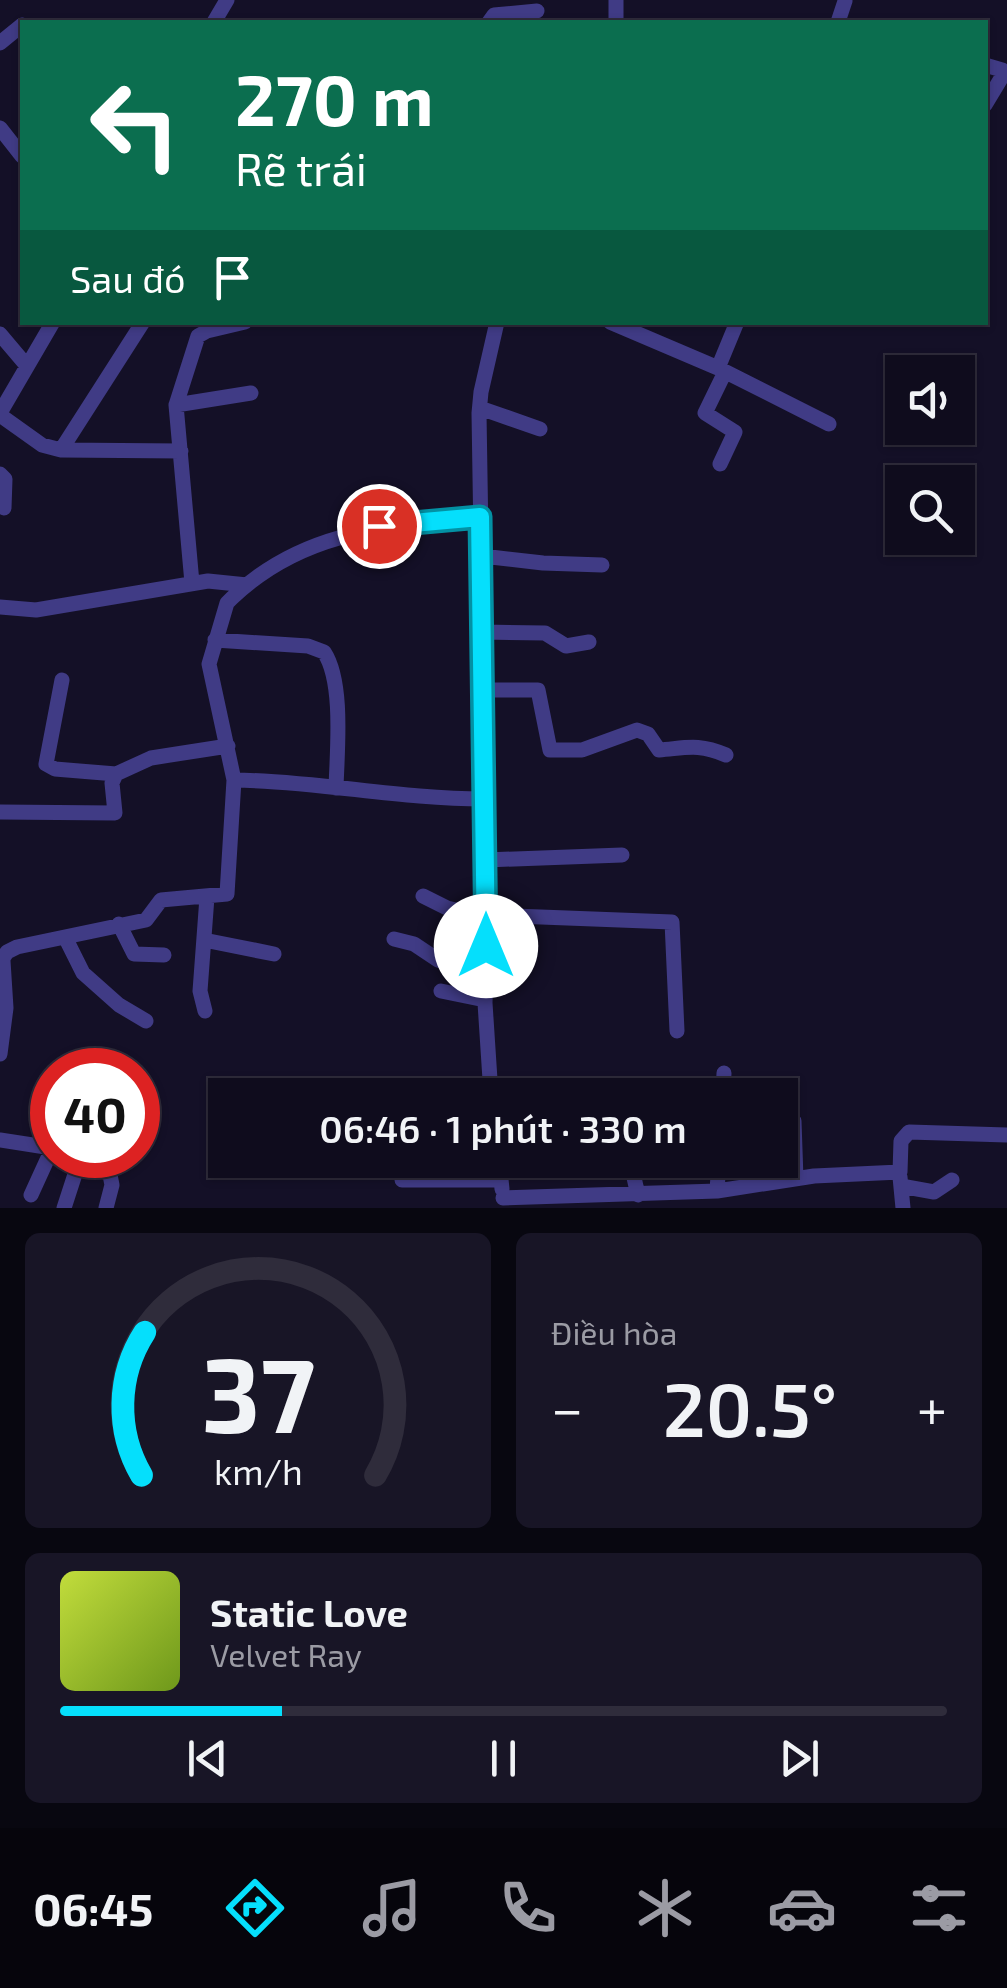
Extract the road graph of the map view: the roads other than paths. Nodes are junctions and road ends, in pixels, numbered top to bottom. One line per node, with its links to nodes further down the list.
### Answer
1 (206, 0): 2 (street)
2 (226, 3)
3 (537, 11): 4 (street)
4 (498, 12)
5 (20, 27): 6 (street)
6 (0, 42)
7 (988, 66): 8 (street)
8 (988, 100)
9 (0, 128): 10 (street)
10 (20, 153)
11 (51, 325): 18 (street)
12 (141, 325): 26 (street)
13 (231, 325): 21 (street)
14 (496, 325): 22 (street)
15 (617, 325): 19 (street)
16 (735, 325): 19 (street)
17 (0, 334): 18 (street)
18 (28, 366): 23 (street)
19 (721, 371): 24 (street); 28 (street)
20 (250, 393): 21 (street)
21 (176, 404): 27 (street)
22 (480, 408): 25 (street); 31 (street)
23 (0, 414): 26 (street)
24 (828, 424)
25 (540, 429)
26 (61, 450): 27 (street)
27 (181, 451): 34 (street)
28 (720, 464)
29 (0, 474): 30 (street)
30 (4, 508)
31 (480, 517): 32 (street); 35 (street)
32 (482, 556): 33 (street); 37 (street)
33 (602, 565)
34 (192, 584): 35 (street); 36 (street)
35 (247, 586): 38 (street)
36 (0, 607)
37 (483, 632): 39 (street); 41 (street)
38 (215, 640): 42 (street); 46 (street)
39 (590, 642)
40 (62, 680): 44 (street)
41 (484, 690): 43 (street); 47 (street)
42 (228, 746): 44 (street); 45 (street)
43 (726, 756)
44 (116, 774): 48 (street)
45 (234, 780): 46 (street); 52 (street)
46 (336, 788): 47 (street)
47 (484, 800): 50 (street)
48 (0, 812)
49 (622, 856): 50 (street)
50 (486, 860): 53 (street)
51 (423, 896): 53 (street)
52 (208, 897): 54 (street); 57 (street)
53 (487, 916): 61 (street); 66 (street)
54 (119, 924): 55 (street); 59 (street)
55 (66, 937): 60 (street); 65 (street)
56 (394, 939): 61 (street)
57 (204, 940): 58 (street); 64 (street)
58 (274, 954)
59 (164, 955)
60 (1, 962): 67 (street)
61 (485, 974): 63 (street)
62 (442, 990): 63 (street)
63 (485, 1000): 69 (street)
64 (206, 1010)
65 (146, 1021)
66 (677, 1031)
67 (0, 1054)
68 (724, 1074): 70 (street)
69 (490, 1078)
70 (724, 1078)
71 (1007, 1134): 79 (street)
72 (0, 1140): 73 (street)
73 (30, 1145)
74 (39, 1178): 85 (street)
75 (74, 1178): 89 (street)
76 (111, 1178): 90 (street)
77 (718, 1178): 84 (street)
78 (796, 1179): 79 (street); 83 (street)
79 (900, 1179): 82 (street); 92 (street)
80 (402, 1180): 81 (street)
81 (502, 1180): 88 (street)
82 (952, 1180)
83 (736, 1189): 84 (street); 91 (street)
84 (717, 1191): 87 (street)
85 (31, 1195)
86 (649, 1199): 87 (street); 88 (street)
87 (687, 1201)
88 (504, 1203)
89 (64, 1208)
90 (106, 1208)
91 (738, 1208)
92 (903, 1208)

